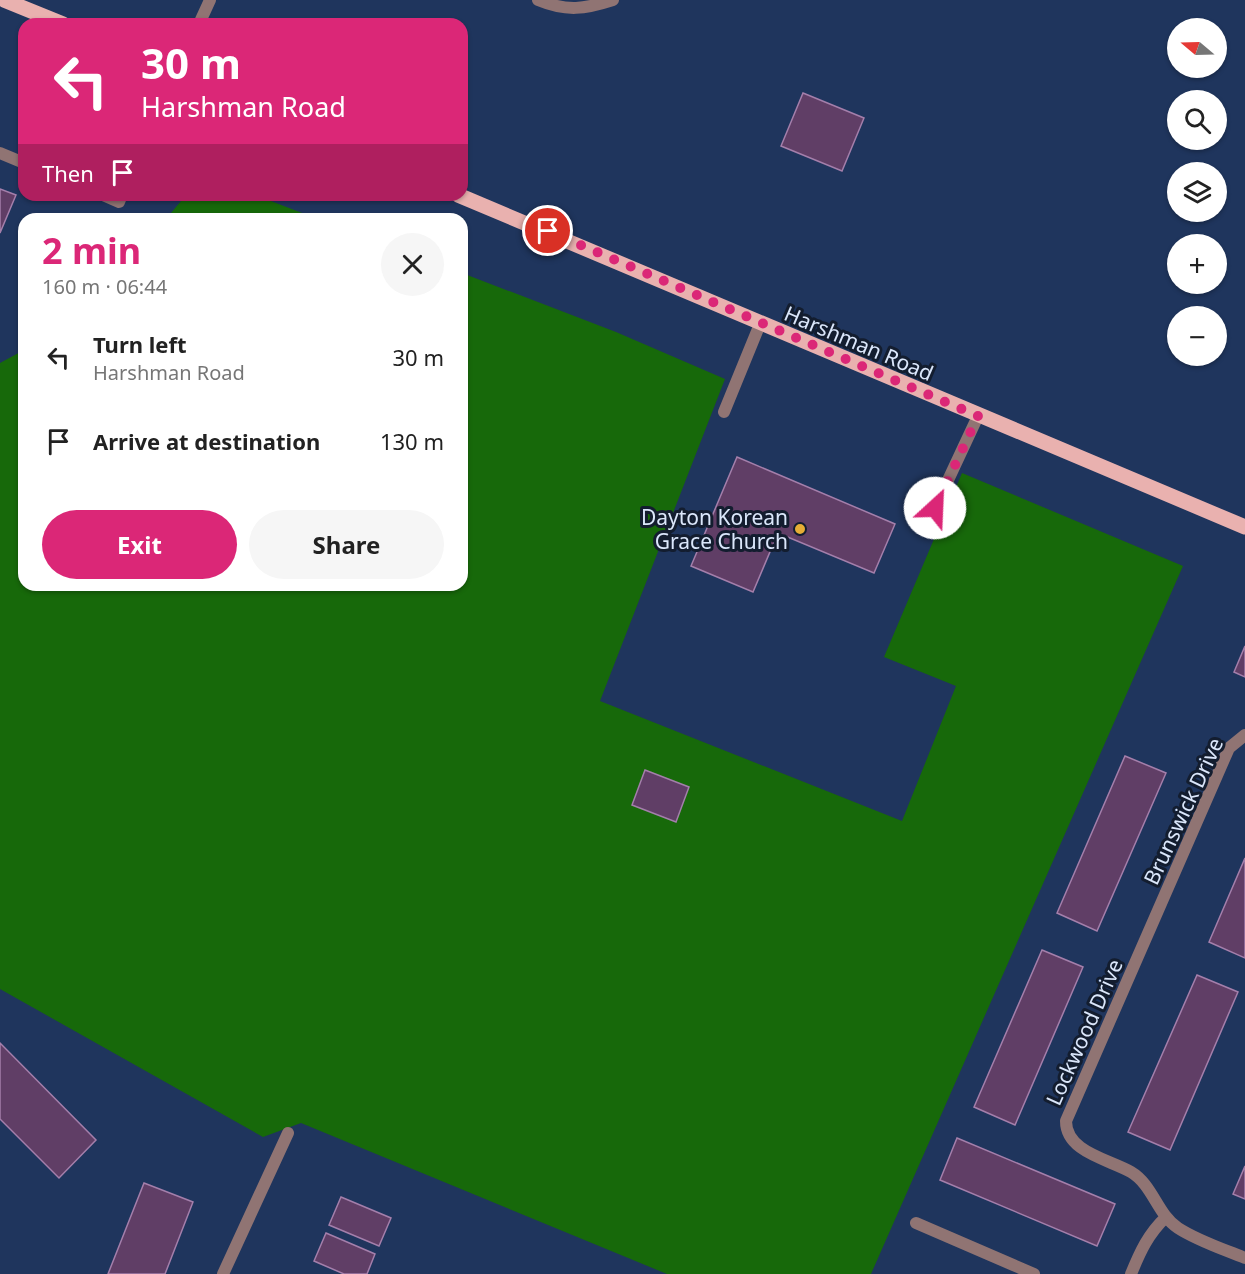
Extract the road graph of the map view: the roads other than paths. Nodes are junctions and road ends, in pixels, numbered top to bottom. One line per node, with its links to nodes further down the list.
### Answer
1 (4, 0): 5 (main road)
2 (210, 0): 6 (street)
3 (538, 0): 4 (street)
4 (613, 0)
5 (48, 18)
6 (202, 18)
7 (0, 153): 8 (street)
8 (18, 160)
9 (468, 199): 10 (main road, Harshman Road)
10 (760, 324): 11 (street); 12 (main road, Harshman Road)
11 (724, 412)
12 (978, 416): 13 (street); 14 (main road, Harshman Road)
13 (935, 508)
14 (1245, 527)
15 (1245, 735): 16 (street, Brunswick Drive)
16 (1160, 907): 18 (street, Lockwood Drive)
17 (288, 1133): 21 (street)
18 (1166, 1217): 20 (street, Lockwood Drive); 23 (street)
19 (916, 1223): 22 (street)
20 (1245, 1258)
21 (223, 1274)
22 (1034, 1274)
23 (1131, 1274)

